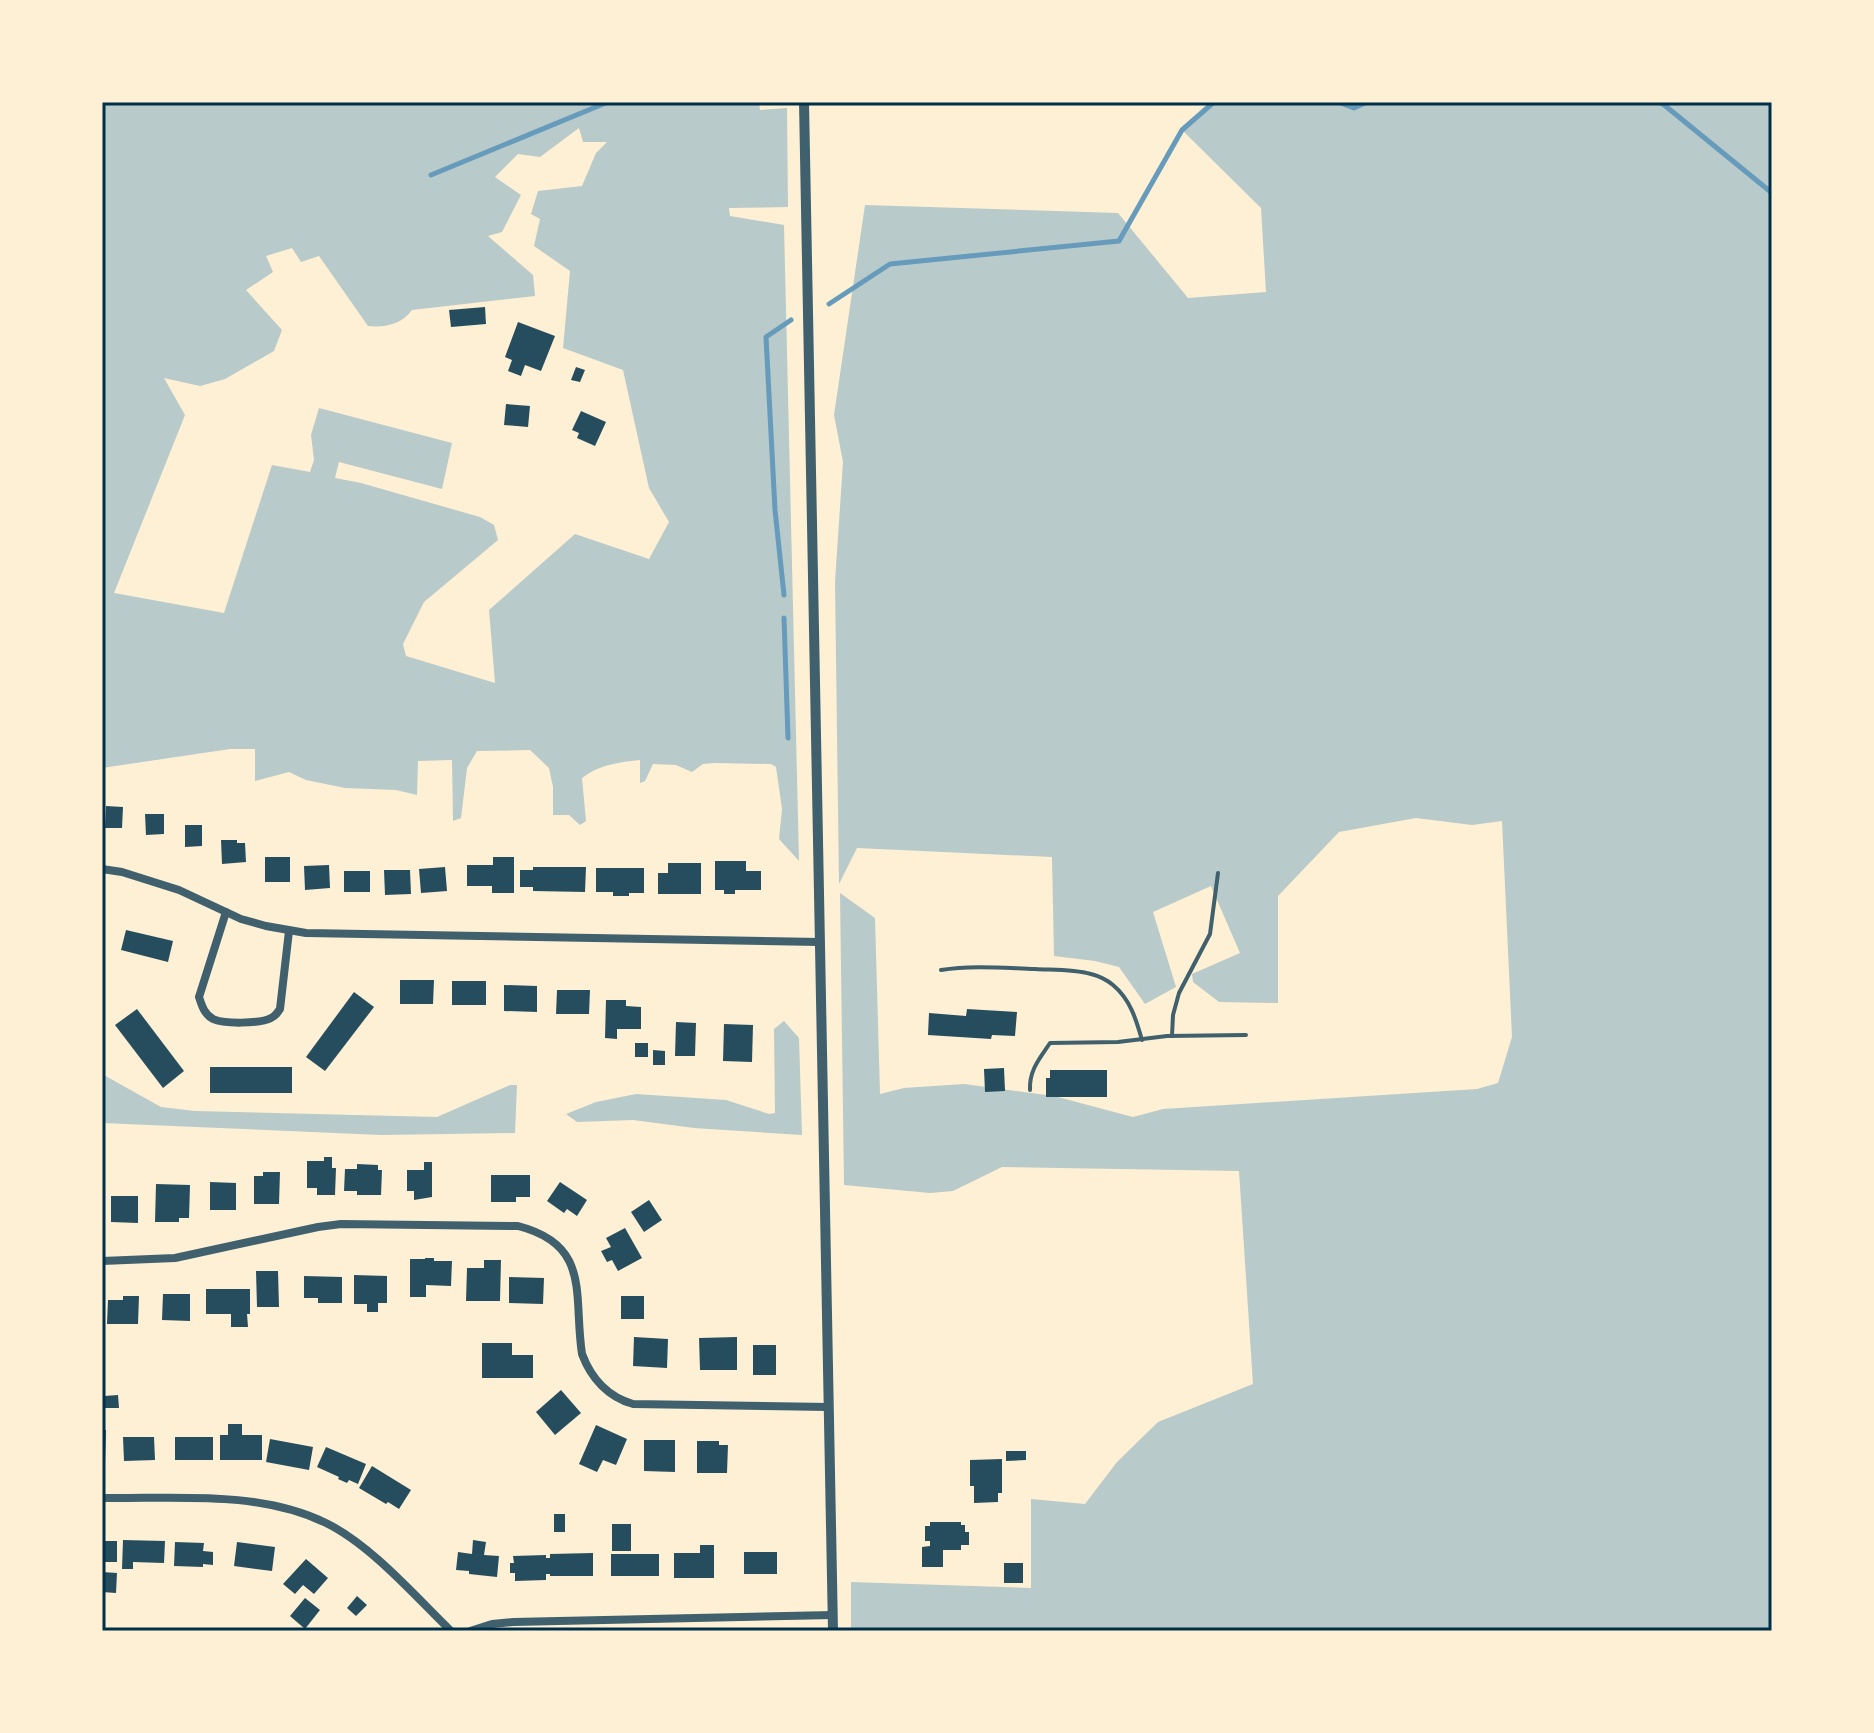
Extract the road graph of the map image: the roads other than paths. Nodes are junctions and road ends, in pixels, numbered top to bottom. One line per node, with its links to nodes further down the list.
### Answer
1 (804, 102): 6 (street)
2 (102, 869): 4 (street)
3 (1218, 873): 9 (lane)
4 (226, 912): 5 (street); 5 (street)
5 (289, 931): 6 (street)
6 (820, 942): 13 (street)
7 (941, 970): 10 (lane)
8 (1246, 1035): 9 (lane)
9 (1172, 1036): 10 (lane)
10 (1142, 1040): 11 (lane)
11 (1030, 1090)
12 (102, 1261): 13 (street)
13 (829, 1407): 15 (street)
14 (102, 1498): 16 (street)
15 (833, 1615): 17 (street); 18 (street)
16 (451, 1631)
17 (470, 1631)
18 (833, 1631)

